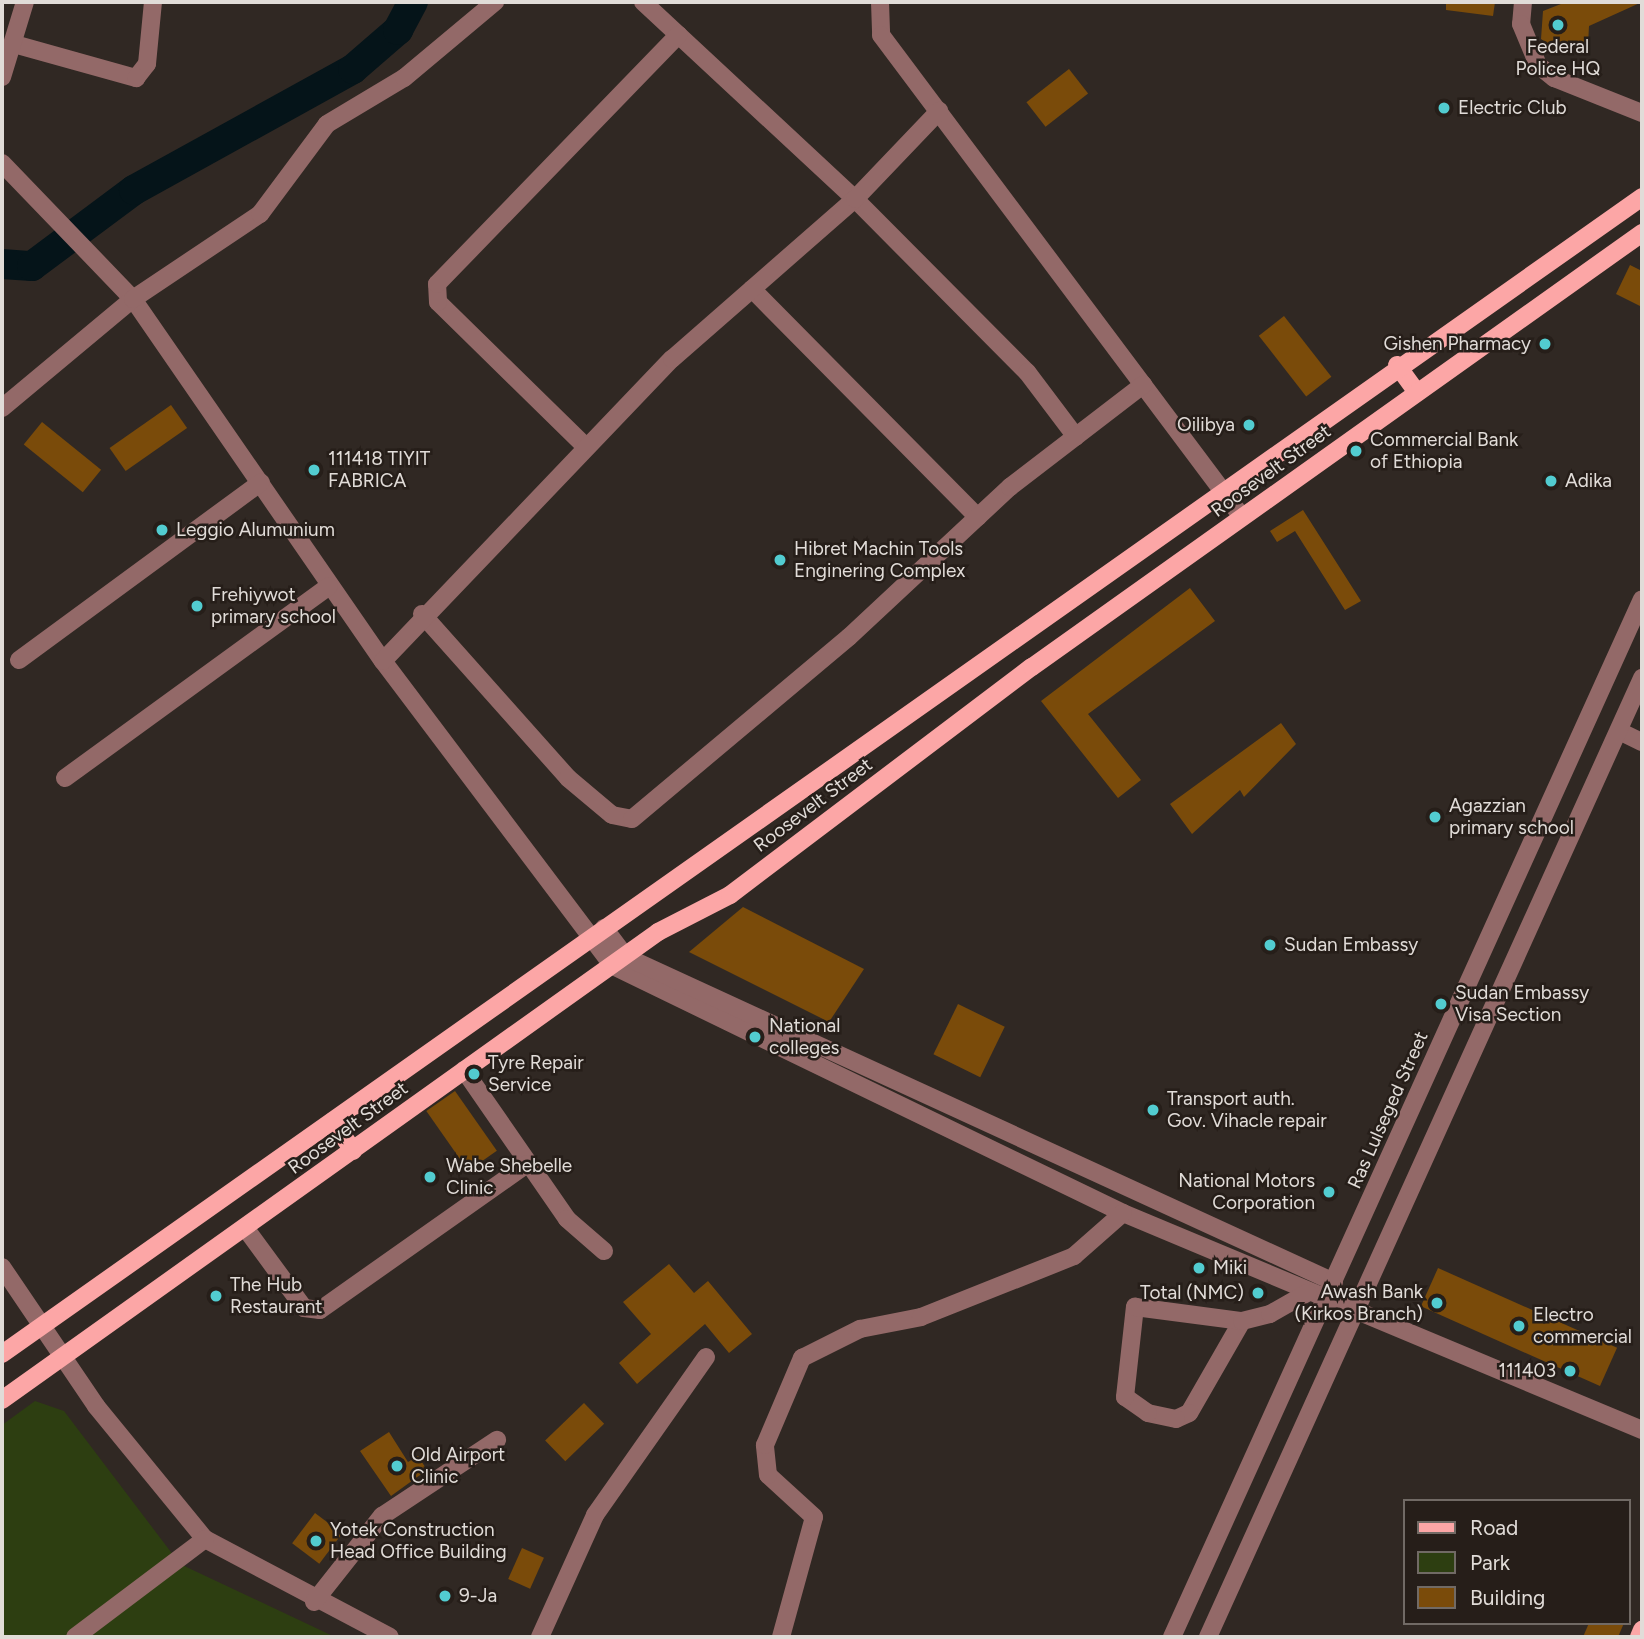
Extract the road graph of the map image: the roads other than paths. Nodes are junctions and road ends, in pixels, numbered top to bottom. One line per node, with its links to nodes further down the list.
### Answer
1 (25, 2): 8 (street)
2 (153, 2): 8 (street)
3 (495, 2): 17 (street)
4 (643, 2): 7 (street)
5 (880, 2): 11 (street)
6 (1523, 2): 10 (street)
7 (678, 36): 14 (street); 23 (street)
8 (9, 46): 9 (street)
9 (2, 78)
10 (1641, 109)
11 (939, 111): 14 (street); 19 (street)
12 (2, 163): 17 (street)
13 (1642, 197): 18 (main road, Roosevelt Street)
14 (855, 199): 16 (street); 22 (street)
15 (1642, 233): 20 (main road, Roosevelt Street)
16 (752, 289): 23 (street); 26 (street)
17 (133, 299): 21 (street); 24 (street)
18 (1397, 365): 20 (main road); 25 (main road, Roosevelt Street)
19 (1143, 385): 22 (street); 25 (street)
20 (1417, 393): 27 (main road, Roosevelt Street)
21 (2, 408)
22 (1076, 437): 26 (street)
23 (586, 447): 30 (street)
24 (261, 482): 28 (street); 31 (street)
25 (1220, 491): 27 (street); 38 (main road, Roosevelt Street)
26 (978, 517): 30 (street)
27 (1242, 517): 39 (main road, Roosevelt Street)
28 (329, 586): 32 (street); 37 (street)
29 (1642, 600): 34 (street, Ras Lulseged Street)
30 (422, 614): 32 (street)
31 (19, 660)
32 (383, 662): 38 (street)
33 (1642, 678): 35 (street)
34 (1583, 730): 35 (street); 48 (street, Ras Lulseged Street)
35 (1616, 737): 36 (street); 51 (street)
36 (1642, 742)
37 (65, 778)
38 (598, 933): 39 (street); 41 (main road, Roosevelt Street)
39 (620, 961): 40 (main road, Roosevelt Street); 44 (street); 48 (street)
40 (464, 1070): 42 (main road, Roosevelt Street); 43 (street)
41 (333, 1121): 42 (main road); 53 (main road, Roosevelt Street)
42 (353, 1151): 45 (main road, Roosevelt Street)
43 (527, 1164): 45 (street); 46 (street)
44 (1124, 1213): 49 (street); 68 (street)
45 (246, 1229): 55 (main road, Roosevelt Street)
46 (604, 1251)
47 (2, 1267): 53 (street)
48 (1334, 1282): 50 (street, Ras Lulseged Street)
49 (1307, 1293): 50 (street); 52 (street)
50 (1326, 1302): 51 (street); 60 (street, Ras Lulseged Street)
51 (1355, 1312): 58 (street); 62 (street)
52 (1242, 1321): 52 (street)
53 (41, 1326): 54 (main road, Roosevelt Street); 55 (street)
54 (2, 1354)
55 (62, 1357): 57 (main road, Roosevelt Street); 61 (street)
56 (706, 1357): 67 (street)
57 (2, 1400)
58 (1642, 1430)
59 (497, 1440): 63 (street)
60 (1219, 1533): 62 (street); 69 (street, Ras Lulseged Street)
61 (205, 1539): 63 (street); 65 (street)
62 (1248, 1548): 70 (street)
63 (314, 1602): 66 (street)
64 (1642, 1630): 71 (main road)
65 (81, 1636)
66 (390, 1637)
67 (540, 1637)
68 (781, 1637)
69 (1172, 1637)
70 (1208, 1637)
71 (1639, 1637)

